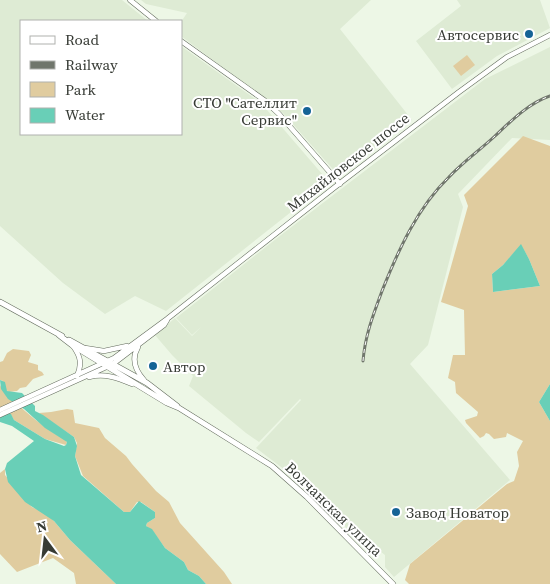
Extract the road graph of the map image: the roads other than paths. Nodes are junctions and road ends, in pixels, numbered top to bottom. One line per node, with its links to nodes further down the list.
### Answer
1 (130, 0): 2 (main road)
2 (155, 20)
3 (550, 34): 5 (main road, Михайловское шоссе)
4 (182, 42): 5 (main road)
5 (340, 184): 7 (main road, Михайловское шоссе)
6 (0, 302): 8 (main road, Волчанская улица)
7 (167, 319): 10 (main road, Михайловское шоссе); 11 (main road, Михайловское шоссе)
8 (59, 335): 9 (main road, Волчанская улица); 12 (main road, Волчанская улица)
9 (72, 345): 13 (main road, Волчанская улица); 14 (main road)
10 (131, 345): 12 (main road); 13 (main road, Михайловское шоссе)
11 (139, 345): 13 (main road, Михайловское шоссе); 15 (main road)
12 (84, 347): 13 (main road, Волчанская улица)
13 (108, 364): 14 (main road); 15 (main road, Волчанская улица); 16 (main road, Волчанская улица)
14 (76, 378): 16 (main road); 17 (main road)
15 (147, 383): 18 (main road, Волчанская улица)
16 (141, 387): 18 (main road, Волчанская улица)
17 (42, 394): 19 (main road); 20 (main road)
18 (179, 408): 21 (main road, Волчанская улица)
19 (0, 410)
20 (0, 415)
21 (393, 584)

